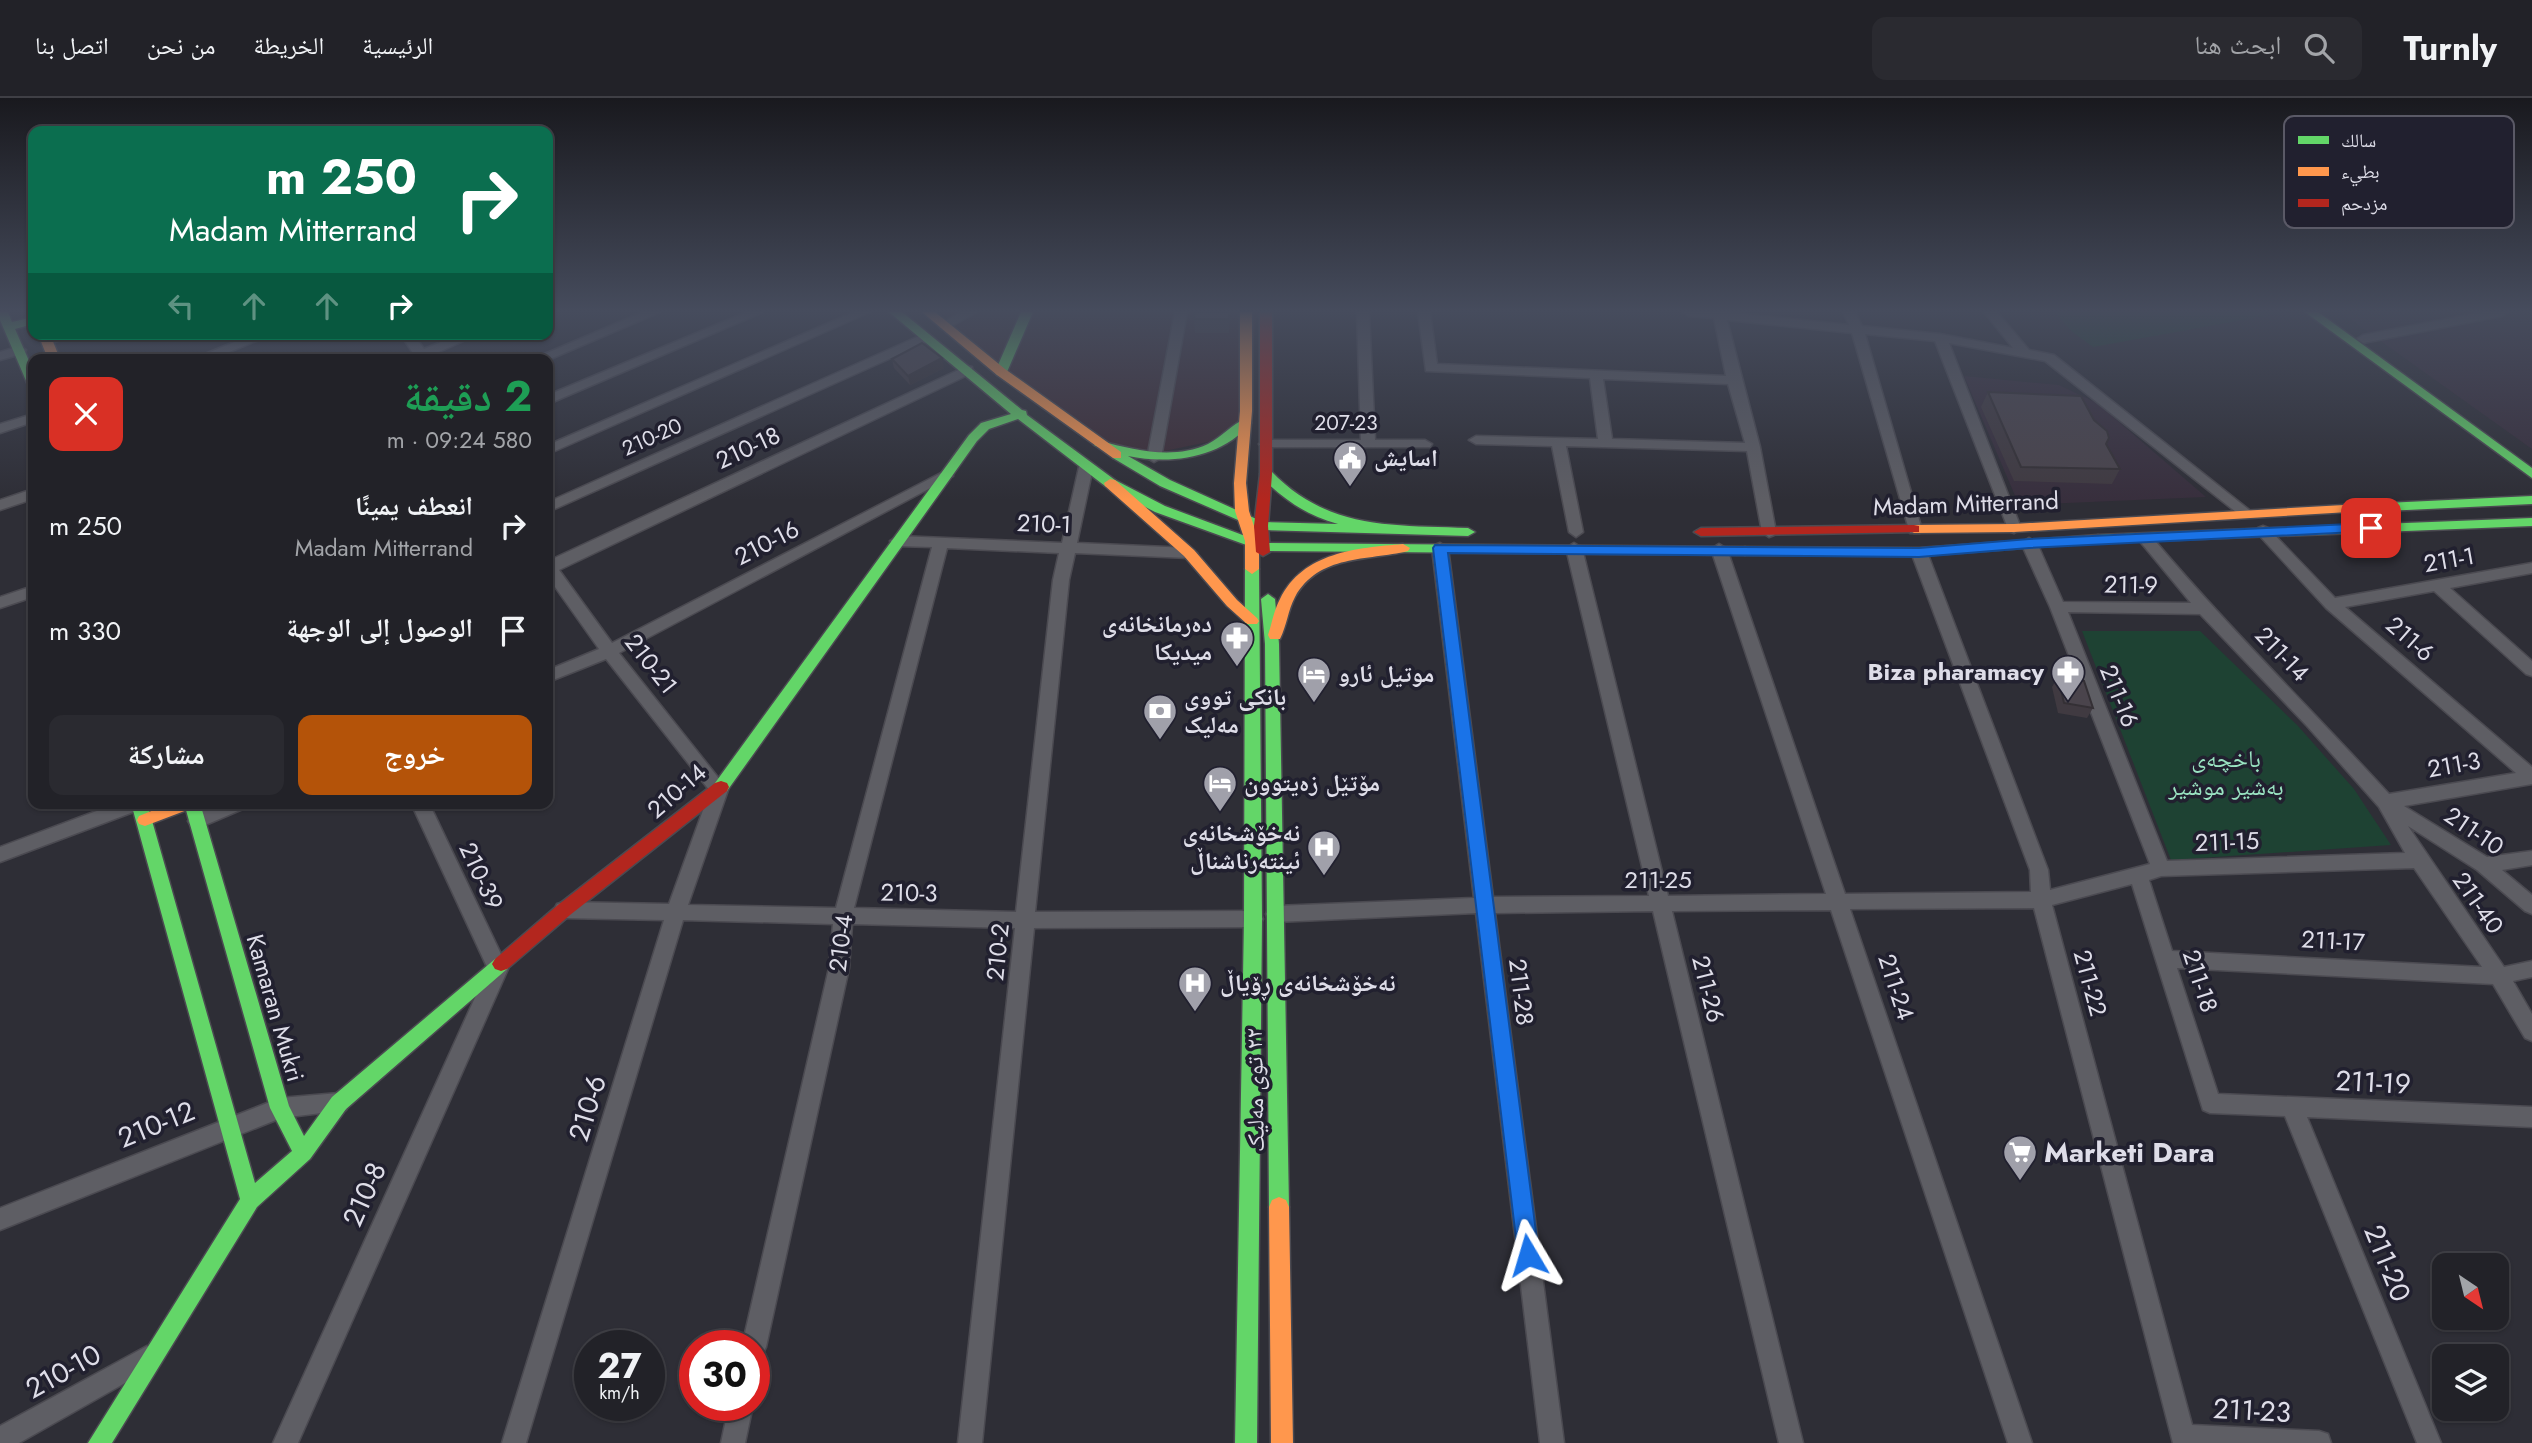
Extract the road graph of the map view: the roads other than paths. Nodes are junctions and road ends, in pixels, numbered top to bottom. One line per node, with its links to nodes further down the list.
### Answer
1 (608, 375): 20 (street)
2 (720, 375): 33 (street)
3 (842, 375): 44 (street, 210-20)
4 (957, 375): 68 (street, 210-18)
5 (973, 375): 21 (main road)
6 (1005, 375): 27 (main road)
7 (1169, 375): 35 (street)
8 (1245, 375): 23 (main road)
9 (1266, 375): 28 (main road, ٢٢ توی مەلیک)
10 (1365, 375): 29 (street)
11 (1571, 375): 18 (street)
12 (1733, 375): 19 (street)
13 (1870, 375): 51 (street)
14 (1954, 375): 49 (street)
15 (2070, 375): 45 (street)
16 (2397, 375): 38 (main road)
17 (2416, 375): 34 (main road)
18 (1596, 376): 19 (street); 31 (street)
19 (1734, 380): 32 (street)
20 (553, 398)
21 (1022, 414): 36 (main road); 39 (main road, 210-14)
22 (28, 420): 24 (street)
23 (1245, 423): 35 (main road); 46 (main road)
24 (0, 429)
25 (1476, 440): 26 (street)
26 (1558, 442): 31 (street); 56 (street, 211-26)
27 (1100, 444): 35 (main road); 46 (main road)
28 (1266, 444): 29 (street, 207-23); 37 (main road, ٢٢ توی مەلیک)
29 (1368, 444): 30 (street, 207-23)
30 (1425, 444)
31 (1606, 444): 32 (street)
32 (1753, 447): 55 (street)
33 (553, 448)
34 (2532, 456)
35 (1154, 458)
36 (1086, 467): 40 (main road); 62 (street, 210-2)
37 (1266, 474): 48 (main road, ٢٢ توی مەلیک); 50 (main road)
38 (2532, 474)
39 (946, 476): 58 (main road, 210-14); 79 (street, 210-16)
40 (1110, 483): 61 (main road, Madam Mitterrand); 67 (main road)
41 (28, 496): 43 (street)
42 (2532, 500): 45 (main road, Madam Mitterrand)
43 (0, 505)
44 (553, 505)
45 (2246, 513): 49 (main road, Madam Mitterrand)
46 (1242, 517): 48 (main road); 61 (main road)
47 (2532, 522): 53 (main road, Madam Mitterrand)
48 (1261, 526): 50 (main road); 61 (main road, ٢٢ توی مەلیک)
49 (2014, 528): 51 (main road, Madam Mitterrand)
50 (1401, 529): 52 (main road)
51 (1915, 530): 55 (main road, Madam Mitterrand)
52 (1481, 531)
53 (2263, 531): 57 (main road, Madam Mitterrand); 74 (street, 211-6)
54 (1681, 532): 55 (main road, Madam Mitterrand)
55 (1769, 532)
56 (1575, 536): 64 (main road, Madam Mitterrand); 65 (main road, Madam Mitterrand); 96 (street, 211-26)
57 (2147, 538): 60 (main road, Madam Mitterrand); 76 (street, 211-14)
58 (898, 541): 59 (street, 210-1); 83 (main road, 210-14)
59 (942, 543): 62 (street, 210-1); 102 (street, 210-4)
60 (2029, 543): 66 (main road, Madam Mitterrand); 75 (street, 211-16)
61 (1257, 544): 63 (main road, Madam Mitterrand); 77 (main road, ٢٢ توی مەلیک); 78 (main road, ٢٢ توی مەلیک)
62 (1067, 548): 67 (street, 210-1); 104 (street, 210-2)
63 (1403, 548): 64 (main road, Madam Mitterrand); 78 (main road)
64 (1440, 548): 97 (street, 211-28)
65 (1719, 549): 66 (main road, Madam Mitterrand); 95 (street, 211-24)
66 (1919, 552): 94 (street, 211-22)
67 (1189, 553): 77 (main road)
68 (553, 565)
69 (2529, 572): 71 (street, 211-1)
70 (553, 574): 79 (street, 210-21)
71 (2437, 585): 74 (street, 211-1); 80 (street)
72 (28, 593): 73 (street)
73 (0, 603)
74 (2332, 604): 82 (street, 211-6)
75 (2057, 607): 76 (street, 211-9); 92 (street, 211-16)
76 (2204, 609): 84 (street, 211-14)
77 (1252, 621): 103 (main road, ٢٢ توی مەلیک)
78 (1272, 644): 101 (main road, ٢٢ توی مەلیک)
79 (609, 651): 81 (street, 210-16); 83 (street, 210-21)
80 (2532, 670)
81 (553, 674)
82 (2532, 777): 84 (street, 211-3)
83 (719, 790): 99 (main road, 210-14); 100 (street, 210-6)
84 (2385, 802): 90 (street, 211-40); 91 (street, 211-10)
85 (141, 809): 86 (main road); 88 (street); 115 (main road)
86 (193, 809): 113 (main road, Kamaran Mukri)
87 (423, 809): 106 (street, 210-39)
88 (0, 855)
89 (2532, 858): 91 (street)
90 (2419, 860): 92 (street, 211-15); 108 (street, 211-40)
91 (2484, 865): 98 (street, 211-10)
92 (2161, 869): 93 (street, 211-15)
93 (2138, 875): 94 (street, 211-15); 105 (street, 211-18)
94 (2041, 900): 95 (street, 211-25); 122 (street, 211-22)
95 (1840, 903): 96 (street, 211-25); 134 (street, 211-24)
96 (1660, 904): 97 (street, 211-25); 133 (street, 211-26)
97 (1484, 905): 101 (street, 211-25); 132 (street, 211-28)
98 (2532, 906)
99 (565, 910): 100 (street, 210-3); 106 (main road, 210-14)
100 (676, 912): 102 (street, 210-3); 127 (street, 210-6)
101 (1276, 914): 131 (main road, ٢٢ توی مەلیک)
102 (843, 916): 104 (street, 210-3); 119 (street, 210-4)
103 (1253, 919): 104 (street, 210-3); 130 (main road, ٢٢ توی مەلیک)
104 (1026, 920): 129 (street, 210-2)
105 (2165, 959): 108 (street, 211-17); 111 (street, 211-18)
106 (498, 969): 110 (main road, 210-14); 126 (street, 210-8)
107 (2532, 969): 108 (street, 211-17)
108 (2499, 976): 109 (street, 211-40)
109 (2532, 1032)
110 (339, 1103): 113 (street, 210-12); 116 (main road, 210-14)
111 (2210, 1103): 112 (street, 211-19)
112 (2292, 1106): 114 (street, 211-19); 136 (street, 211-20)
113 (280, 1108): 115 (street, 210-12); 116 (main road, Kamaran Mukri)
114 (2532, 1117)
115 (230, 1127): 117 (main road); 118 (street, 210-12)
116 (303, 1153): 117 (main road)
117 (250, 1200): 120 (main road)
118 (0, 1219)
119 (758, 1330)
120 (155, 1353): 123 (street, 210-10); 125 (main road)
121 (738, 1421): 128 (street)
122 (2183, 1437): 124 (street, 211-23)
123 (0, 1440)
124 (2228, 1441): 135 (street, 211-23)
125 (99, 1443)
126 (285, 1443)
127 (514, 1443)
128 (733, 1443)
129 (970, 1443)
130 (1246, 1443)
131 (1282, 1443)
132 (1552, 1443)
133 (1791, 1443)
134 (2020, 1443)
135 (2319, 1443)
136 (2429, 1443)

